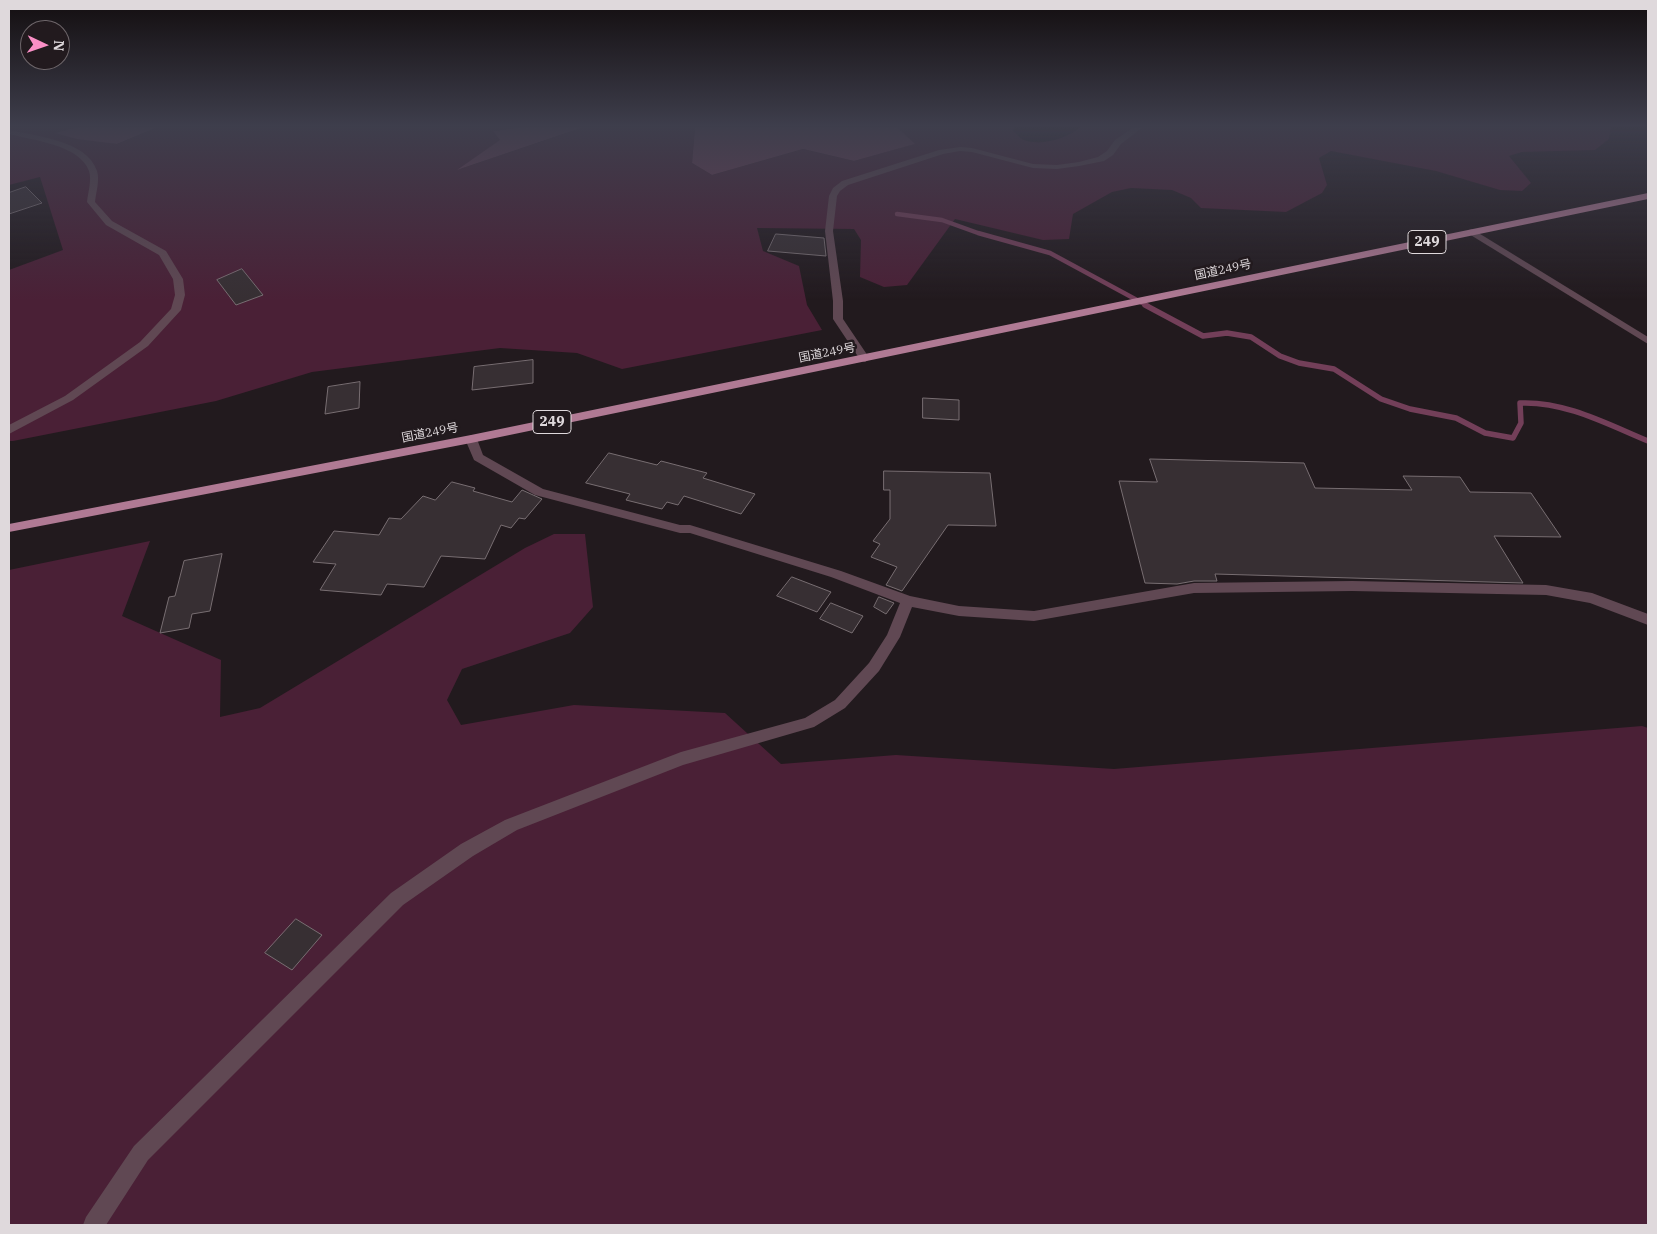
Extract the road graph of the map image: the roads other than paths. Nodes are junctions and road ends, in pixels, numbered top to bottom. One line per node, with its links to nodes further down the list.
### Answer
1 (92, 185): 7 (street)
2 (843, 185): 6 (street)
3 (1648, 196): 4 (highway, 国道249号 / 249)
4 (1472, 232): 5 (street); 6 (highway, 国道249号 / 249)
5 (1648, 341)
6 (866, 359): 8 (highway, 国道249号 / 249)
7 (9, 430)
8 (471, 439): 9 (highway, 国道249号 / 249); 10 (street)
9 (9, 528)
10 (908, 601): 11 (street); 12 (street)
11 (1648, 620)
12 (94, 1225)

